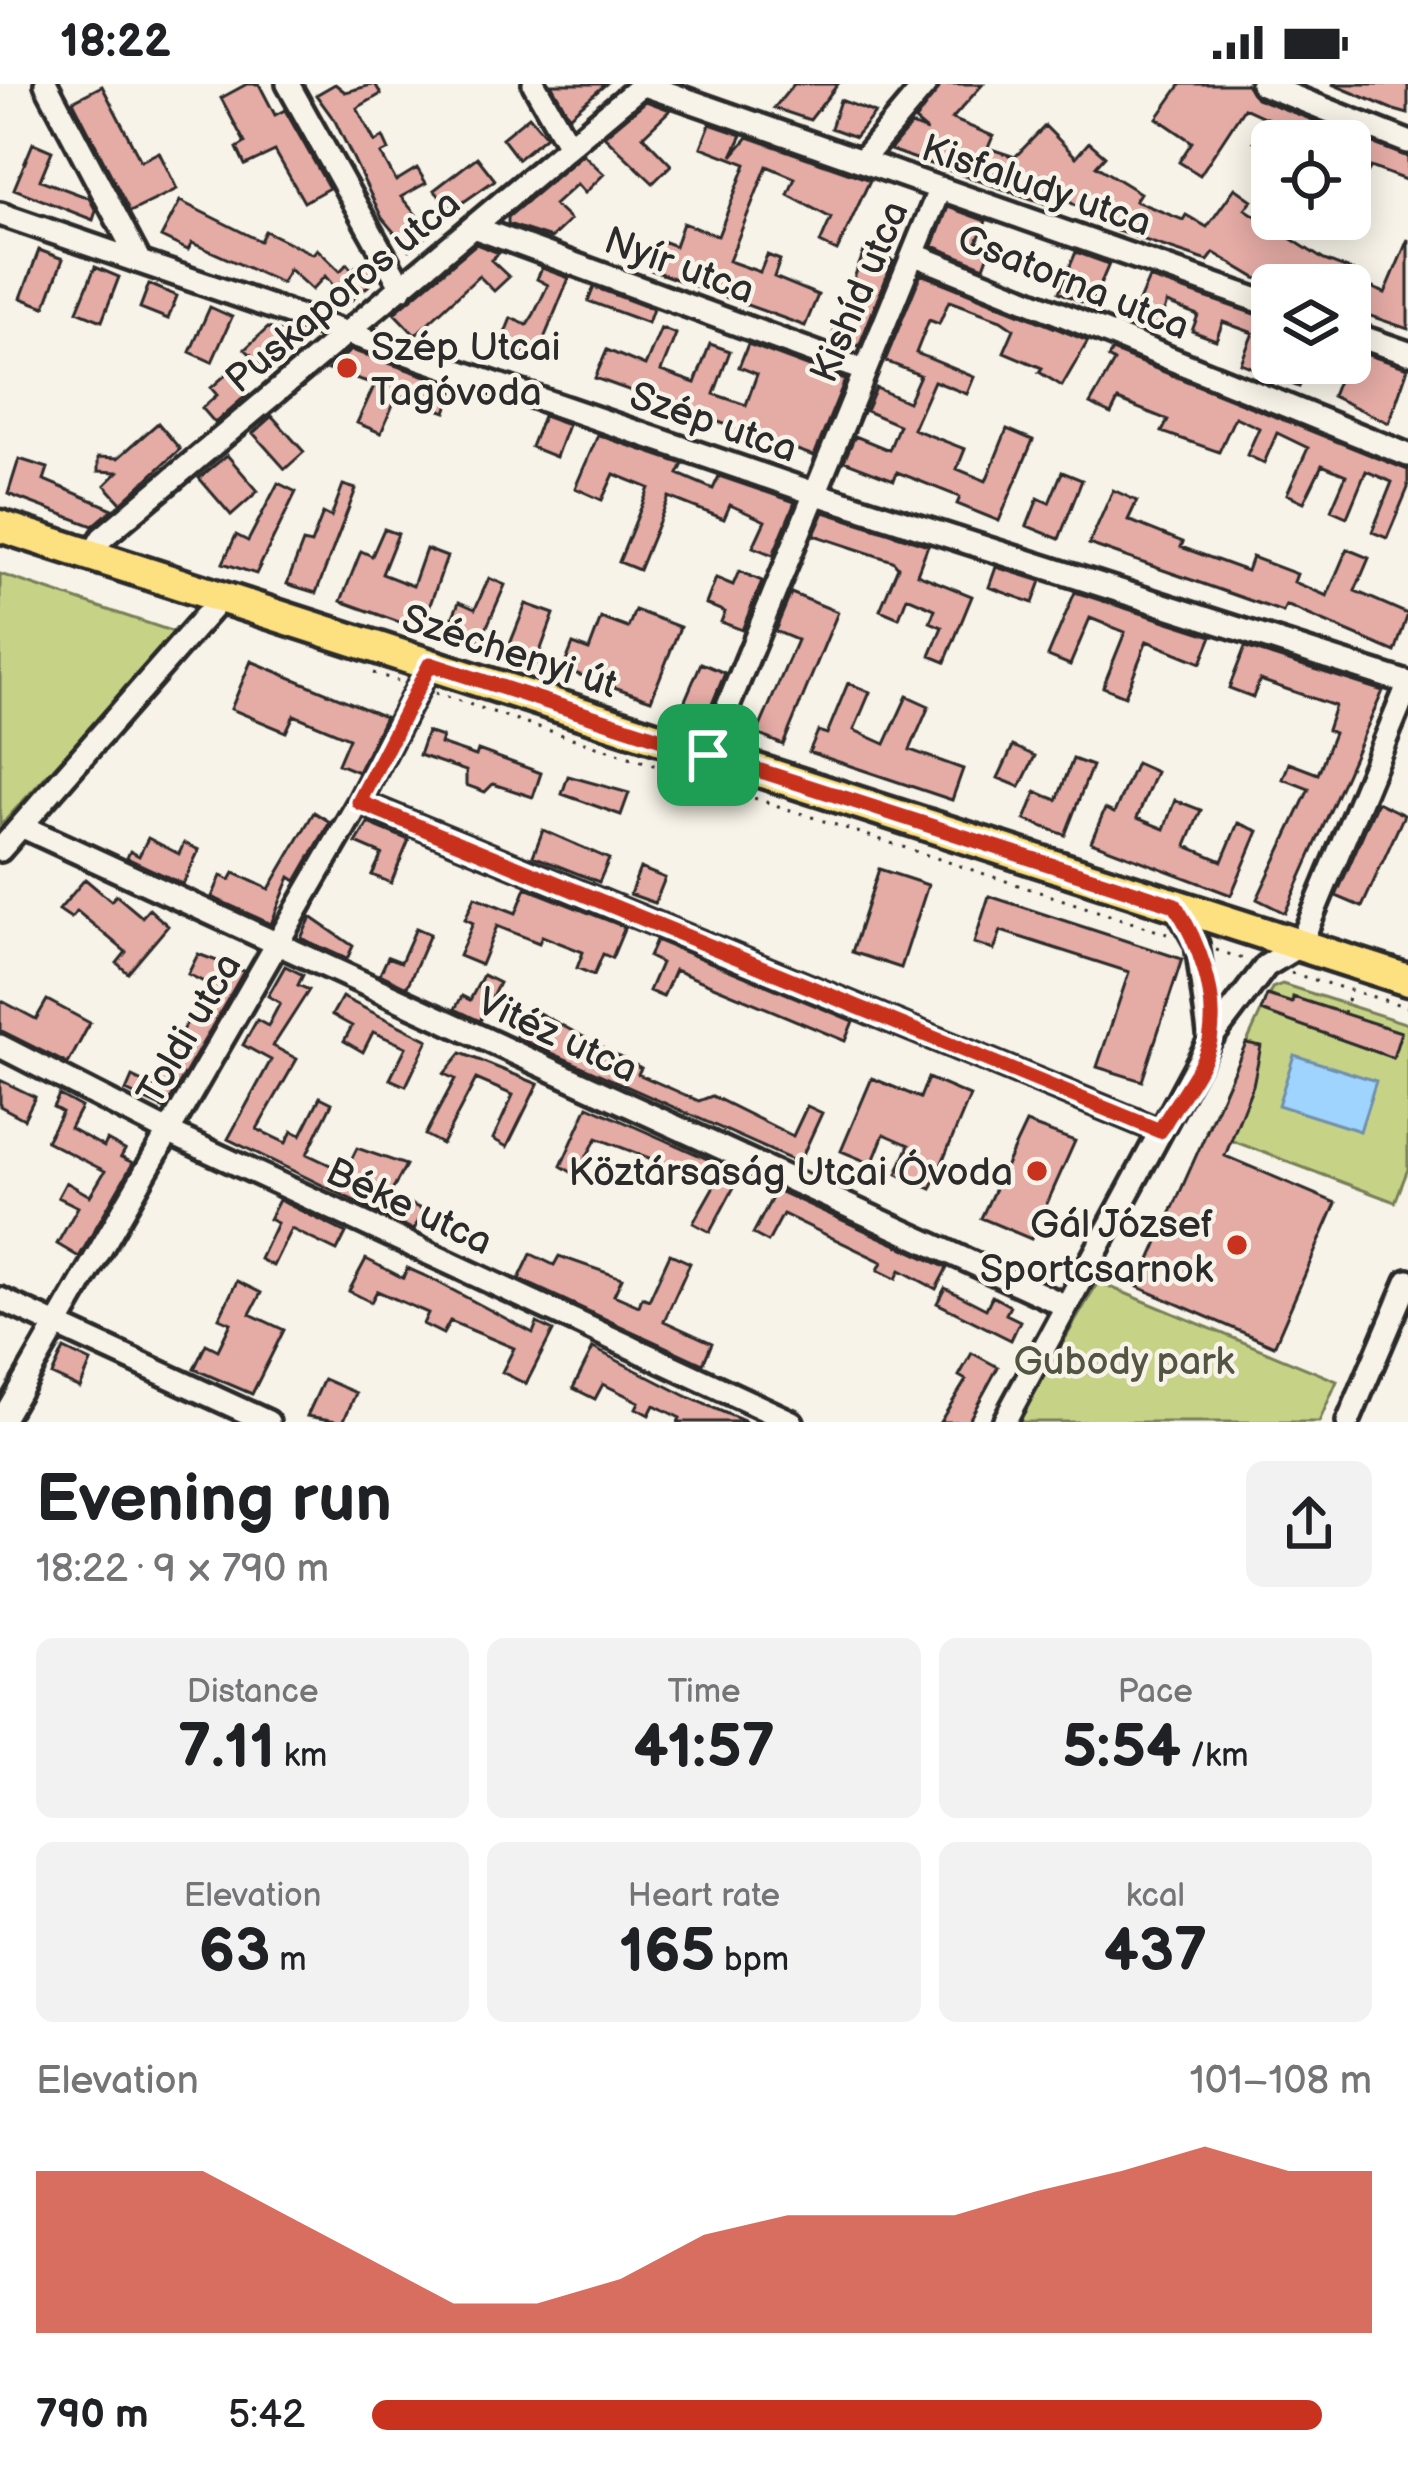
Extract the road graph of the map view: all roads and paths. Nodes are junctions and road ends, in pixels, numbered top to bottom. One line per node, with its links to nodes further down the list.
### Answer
1 (46, 84): 14 (street)
2 (288, 84): 15 (street)
3 (534, 84): 8 (street)
4 (642, 84): 8 (street, Puskaporos utca); 9 (street, Kisfaludy utca)
5 (926, 84): 9 (street)
6 (1262, 84): 7 (street)
7 (1408, 142)
8 (568, 144): 12 (street, Puskaporos utca)
9 (861, 161): 10 (street, Kisfaludy utca)
10 (940, 188): 13 (street, Kishíd utca); 16 (street, Kisfaludy utca)
11 (0, 214): 14 (street, Szép utca)
12 (473, 226): 15 (street, Puskaporos utca); 20 (street, Nyír utca)
13 (913, 254): 20 (street, Kishíd utca); 21 (street, Csatorna utca)
14 (139, 260): 17 (street, Szép utca)
15 (402, 288): 17 (street, Puskaporos utca)
16 (1251, 298)
17 (349, 334): 22 (street, Szép utca); 24 (street, Puskaporos utca)
18 (1371, 340): 19 (street)
19 (1408, 353)
20 (863, 370): 22 (street, Kishíd utca)
21 (1408, 455)
22 (814, 493): 28 (street, Szép utca); 29 (street, Kishíd utca)
23 (0, 526): 24 (main road, Széchenyi út)
24 (92, 555): 25 (main road, Széchenyi út)
25 (223, 597): 27 (main road, Széchenyi út); 31 (street)
26 (356, 668): 27 (path)
27 (425, 676): 29 (main road, Széchenyi út); 30 (street, Toldi utca); 34 (path)
28 (1408, 684): 36 (street)
29 (708, 755): 33 (main road, Széchenyi út)
30 (359, 802): 35 (street, Toldi utca); 44 (street)
31 (21, 826): 32 (street); 35 (street, Vitéz utca)
32 (0, 850)
33 (1175, 905): 34 (street); 36 (main road, Széchenyi út)
34 (1197, 944): 37 (path); 42 (street)
35 (276, 945): 45 (street, Toldi utca); 48 (street, Vitéz utca)
36 (1300, 945): 37 (street); 38 (main road, Széchenyi út)
37 (1266, 966): 40 (path); 42 (street)
38 (1408, 980)
39 (1348, 998): 41 (path)
40 (1408, 1007)
41 (1344, 1013)
42 (1210, 1040): 44 (street)
43 (0, 1046): 45 (street, Béke utca)
44 (1160, 1131): 48 (street)
45 (170, 1132): 49 (street, Toldi utca); 52 (street, Béke utca)
46 (1408, 1281): 54 (street)
47 (0, 1300): 49 (street)
48 (1066, 1306): 53 (street)
49 (57, 1325): 50 (street, Toldi utca); 51 (street)
50 (1, 1422)
51 (268, 1422)
52 (792, 1422)
53 (1004, 1422)
54 (1348, 1422)

